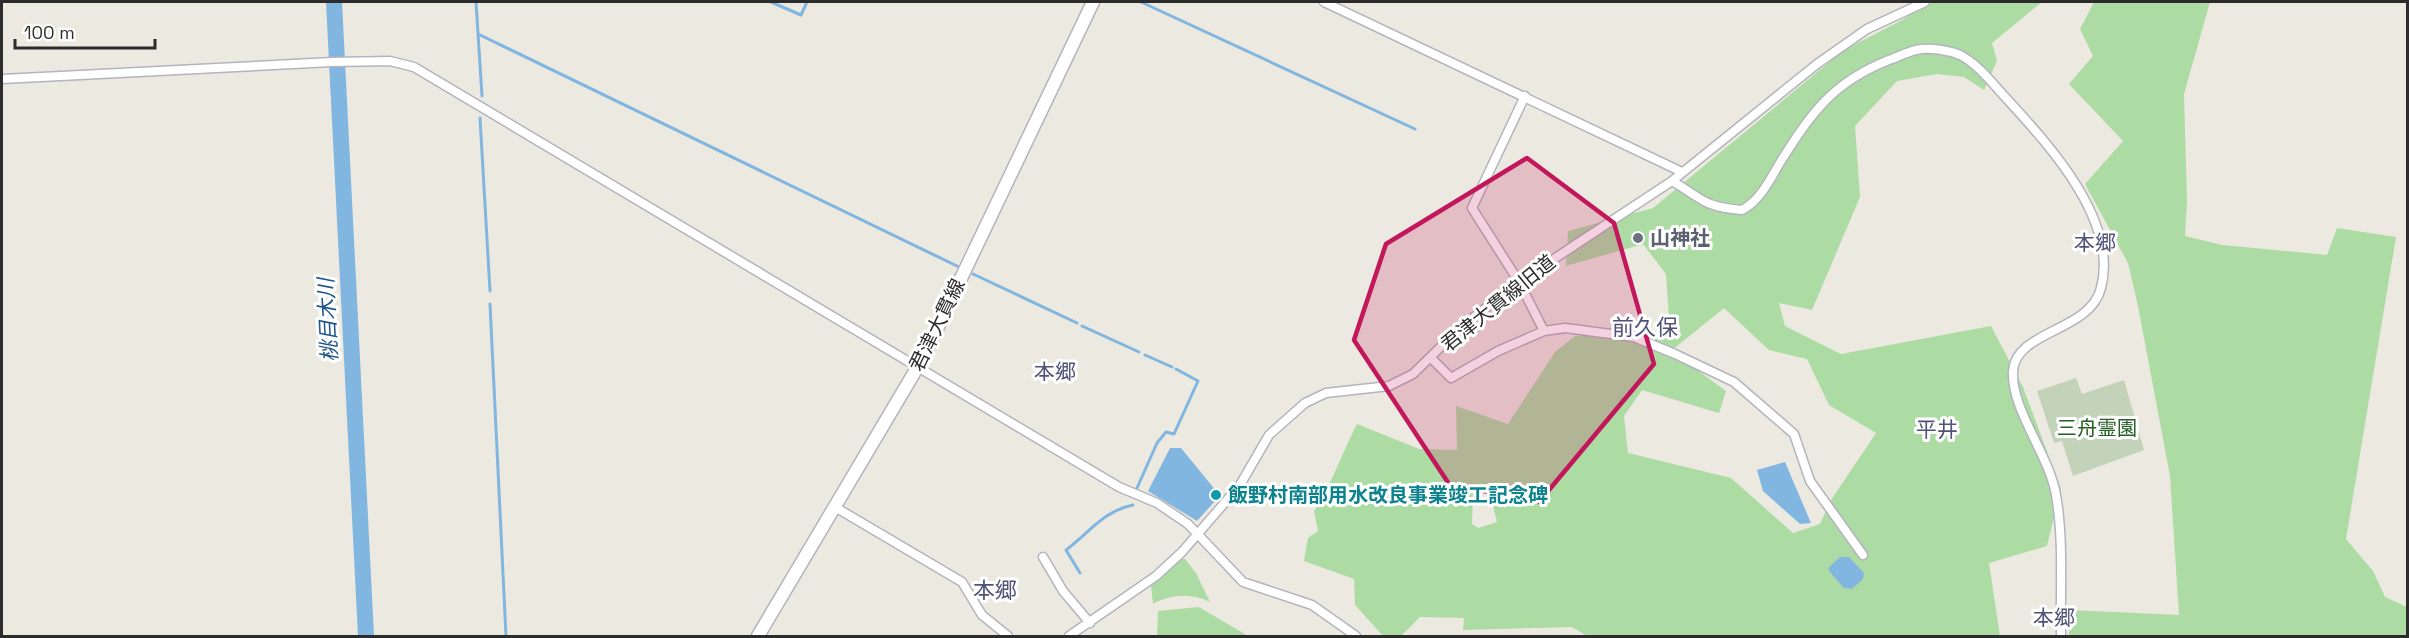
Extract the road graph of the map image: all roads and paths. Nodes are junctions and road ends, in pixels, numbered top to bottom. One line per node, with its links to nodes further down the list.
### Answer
1 (1093, 2): 11 (main road, 君津大貫線)
2 (1324, 2): 5 (street)
3 (1925, 2): 6 (street, 君津大貫線旧道)
4 (2, 78): 11 (street)
5 (1525, 96): 6 (street); 8 (street)
6 (1682, 172): 7 (street, 君津大貫線旧道)
7 (1672, 181): 8 (street, 君津大貫線旧道); 21 (street)
8 (1519, 282): 9 (street); 10 (street, 君津大貫線旧道)
9 (1544, 331): 10 (street); 14 (street)
10 (1431, 358): 13 (street, 君津大貫線旧道)
11 (918, 368): 12 (main road, 君津大貫線); 13 (street)
12 (835, 507): 17 (main road, 君津大貫線); 18 (street)
13 (1197, 534): 16 (street, 君津大貫線旧道); 20 (street)
14 (1863, 555)
15 (1043, 557): 16 (street)
16 (1090, 623): 19 (street, 君津大貫線旧道)
17 (758, 636)
18 (1008, 636)
19 (1069, 636)
20 (1356, 636)
21 (2061, 636)

